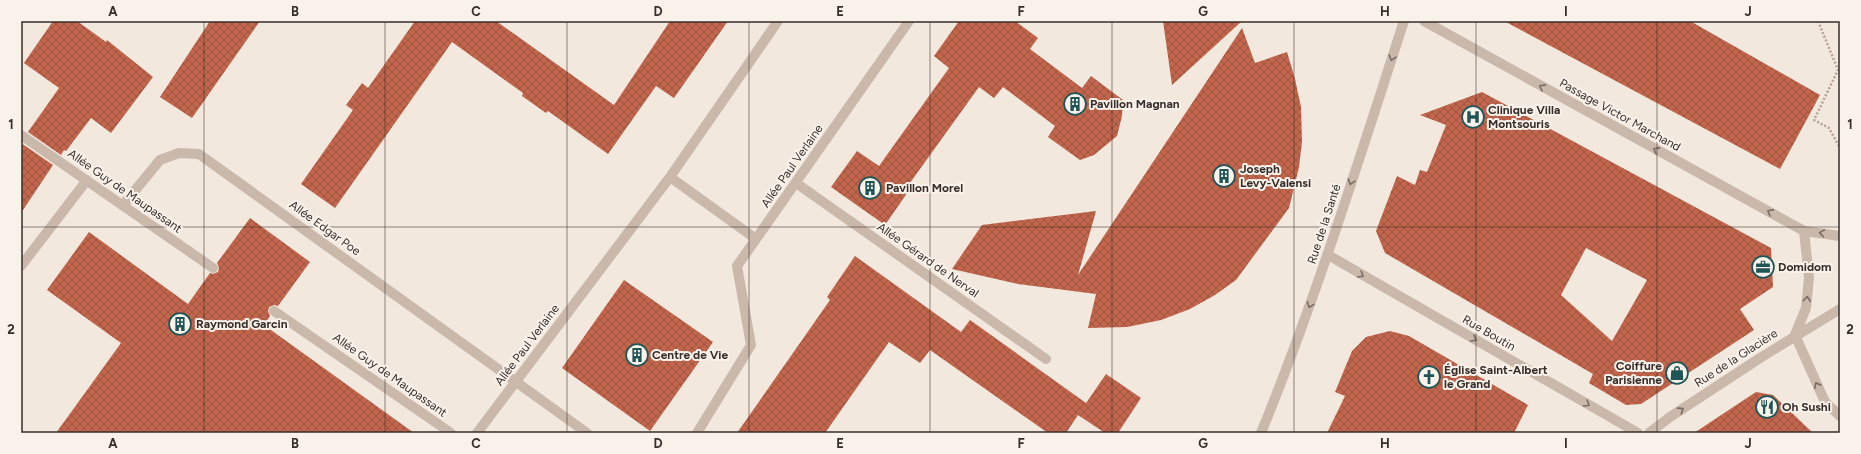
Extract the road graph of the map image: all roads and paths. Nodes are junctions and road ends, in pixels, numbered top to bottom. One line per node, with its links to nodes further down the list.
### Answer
1 (778, 21): 8 (street, Allée Paul Verlaine)
2 (909, 21): 10 (street, Allée Paul Verlaine)
3 (1404, 21): 15 (street, Rue de la Santé, one-way to 15)
4 (1424, 21): 12 (street, Passage Victor Marchand, one-way to 4)
5 (1818, 21): 7 (path)
6 (21, 135): 9 (street, Allée Guy de Maupassant)
7 (1840, 148)
8 (670, 177): 14 (street); 22 (street, Allée Paul Verlaine)
9 (87, 180): 11 (street, Allée Guy de Maupassant); 16 (street)
10 (796, 183): 14 (street, Allée Paul Verlaine); 21 (street, Allée Gérard de Nerval)
11 (123, 205): 17 (street, Allée Guy de Maupassant); 22 (street, Allée Edgar Poe)
12 (1804, 231): 13 (street, Passage Victor Marchand, one-way to 12); 20 (street, one-way to 12)
13 (1840, 236)
14 (756, 239): 27 (street, Allée Paul Verlaine)
15 (1328, 255): 28 (street, Rue de la Santé, one-way to 28); 29 (street, Rue Boutin, one-way to 29)
16 (21, 266)
17 (213, 268)
18 (1840, 309): 20 (street, Rue de la Glacière)
19 (274, 311): 24 (street, Allée Guy de Maupassant)
20 (1795, 335): 23 (street, one-way to 20); 30 (street, Rue de la Glacière, one-way to 20)
21 (1046, 359)
22 (516, 382): 25 (street, Allée Paul Verlaine); 26 (street, Allée Edgar Poe)
23 (1840, 416)
24 (451, 433)
25 (477, 433)
26 (587, 433)
27 (697, 433)
28 (1261, 433)
29 (1638, 433)
30 (1649, 433)

